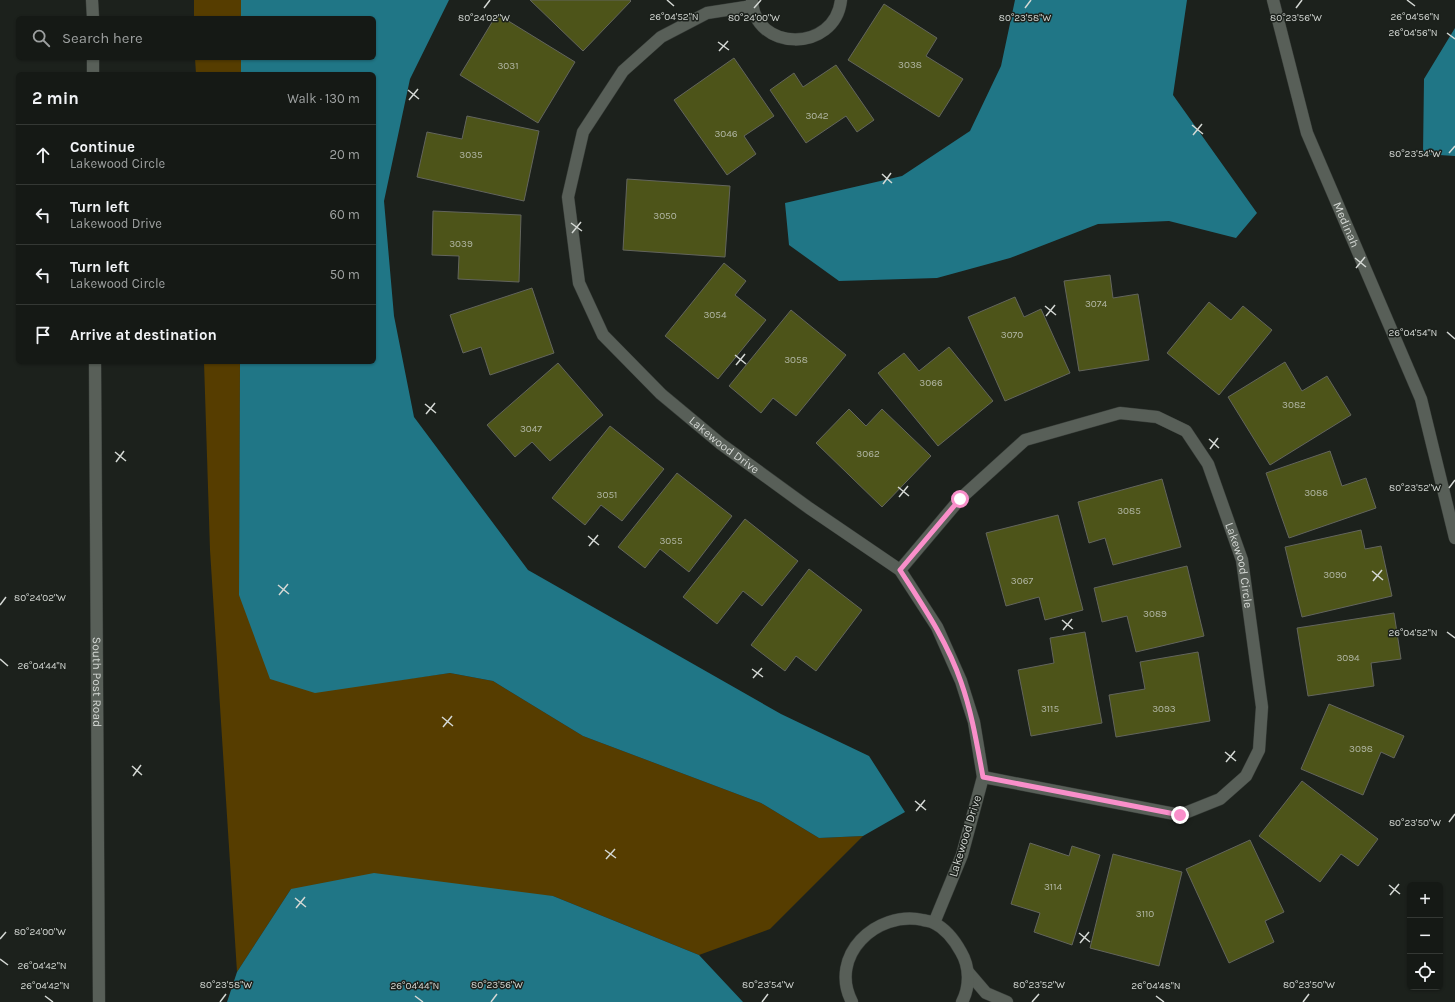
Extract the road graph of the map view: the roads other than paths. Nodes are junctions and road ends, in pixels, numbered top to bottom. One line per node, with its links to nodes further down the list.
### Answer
1 (92, 0): 5 (street)
2 (841, 0): 4 (street, Lakewood Drive)
3 (1273, 0): 9 (street, Medinah)
4 (752, 3): 10 (street, Lakewood Drive)
5 (93, 16)
6 (93, 60): 7 (street)
7 (93, 72)
8 (95, 364): 14 (street, South Post Road)
9 (1455, 538)
10 (900, 570): 11 (street, Lakewood Drive); 11 (street, Lakewood Circle)
11 (983, 777): 12 (street, Lakewood Drive)
12 (934, 923): 13 (street); 15 (street)
13 (968, 972): 16 (street); 17 (street)
14 (99, 1002)
15 (852, 1002)
16 (962, 1002)
17 (1007, 1002)

